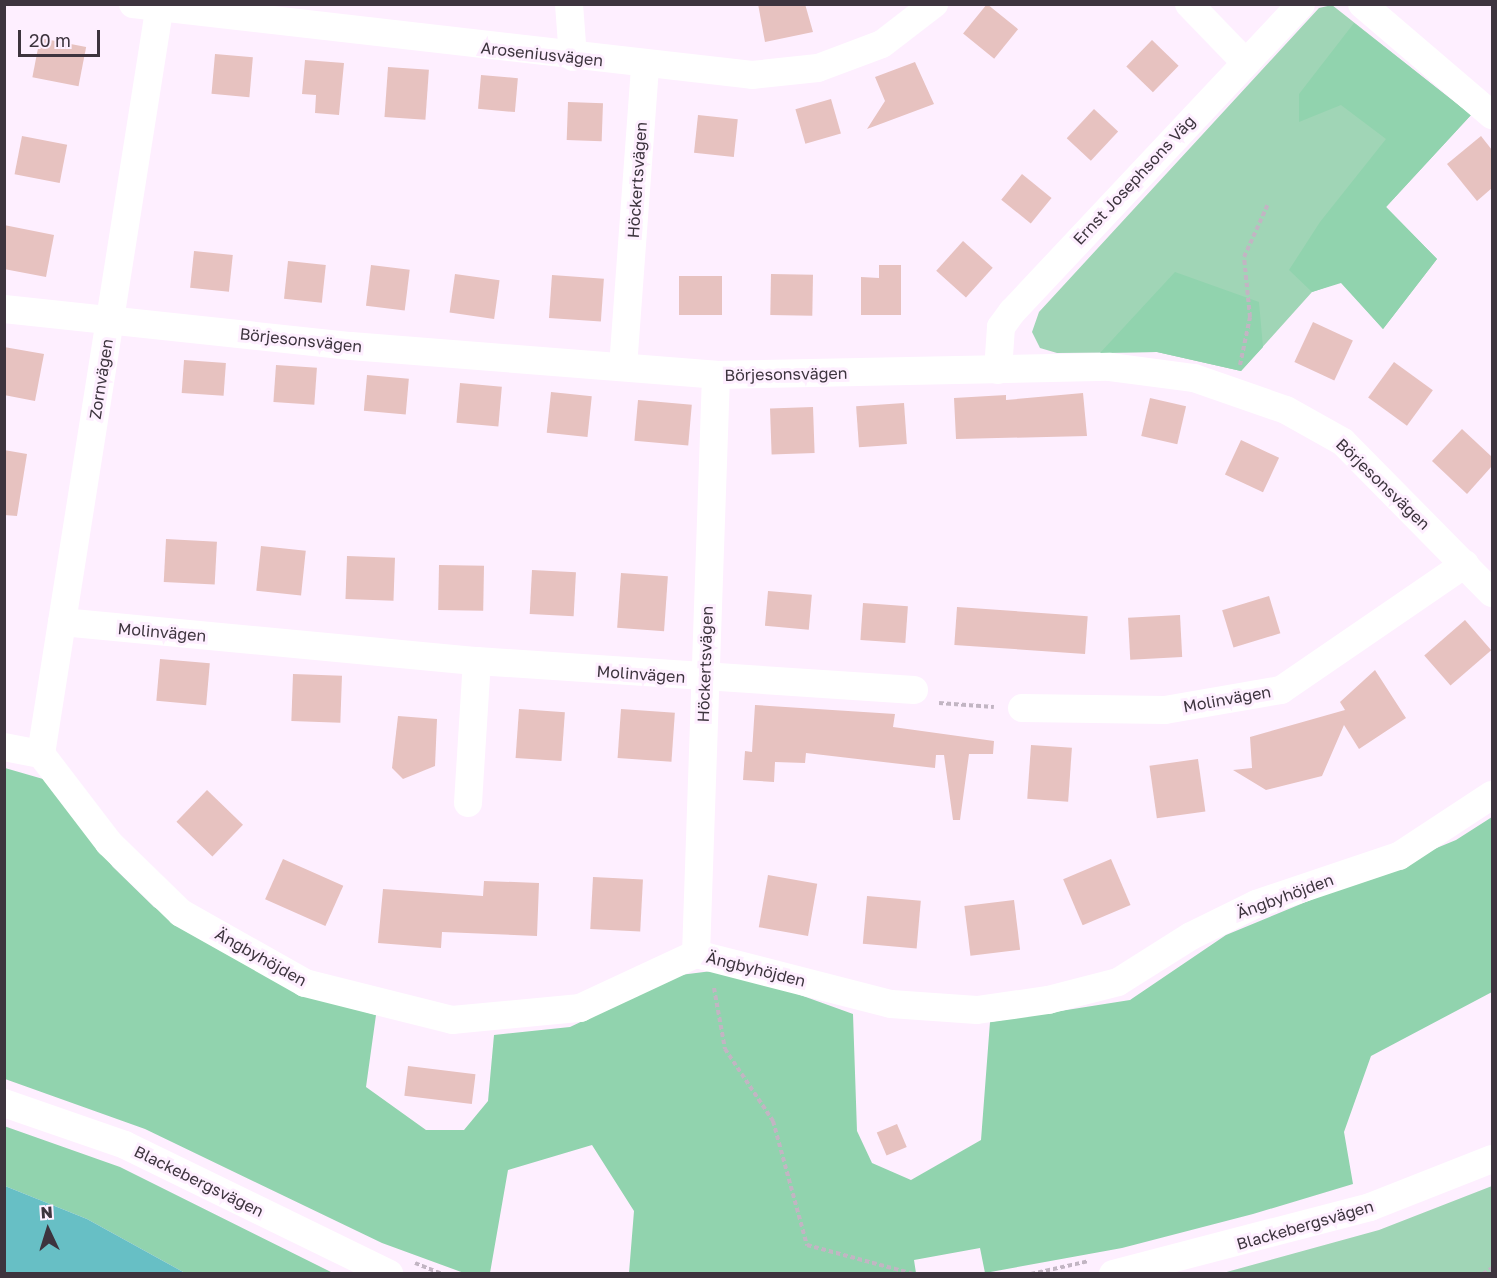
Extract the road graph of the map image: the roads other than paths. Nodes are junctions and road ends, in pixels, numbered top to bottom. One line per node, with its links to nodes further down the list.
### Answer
1 (569, 4): 7 (street)
2 (934, 4): 9 (street, Aroseniusvägen)
3 (1189, 4): 8 (street)
4 (1301, 4): 8 (street, Ernst Josephsons Väg)
5 (1362, 4): 10 (street)
6 (150, 7): 7 (street, Aroseniusvägen); 12 (street, Zornvägen)
7 (573, 57): 9 (street, Aroseniusvägen)
8 (1246, 63): 14 (street, Ernst Josephsons Väg)
9 (645, 65): 13 (street, Höckertsvägen)
10 (1492, 115)
11 (4, 309): 12 (street, Börjesonsvägen)
12 (111, 320): 13 (street, Börjesonsvägen); 18 (street, Zornvägen)
13 (623, 367): 15 (street, Börjesonsvägen)
14 (998, 370): 15 (street, Börjesonsvägen); 16 (street, Börjesonsvägen)
15 (716, 375): 20 (street, Höckertsvägen)
16 (1465, 564): 17 (street, Börjesonsvägen); 22 (street, Molinvägen)
17 (1492, 593)
18 (62, 622): 19 (street, Molinvägen); 24 (street, Zornvägen)
19 (477, 662): 20 (street, Molinvägen); 26 (street)
20 (705, 679): 21 (street, Molinvägen); 27 (street, Höckertsvägen)
21 (914, 690)
22 (1022, 708)
23 (4, 747): 24 (street)
24 (41, 754): 27 (street, Ängbyhöjden)
25 (1492, 795): 27 (street, Ängbyhöjden)
26 (468, 803)
27 (696, 954)
28 (4, 1103): 31 (street, Blackebergsvägen)
29 (1492, 1159): 30 (street, Blackebergsvägen)
30 (1104, 1267)
31 (389, 1274)

